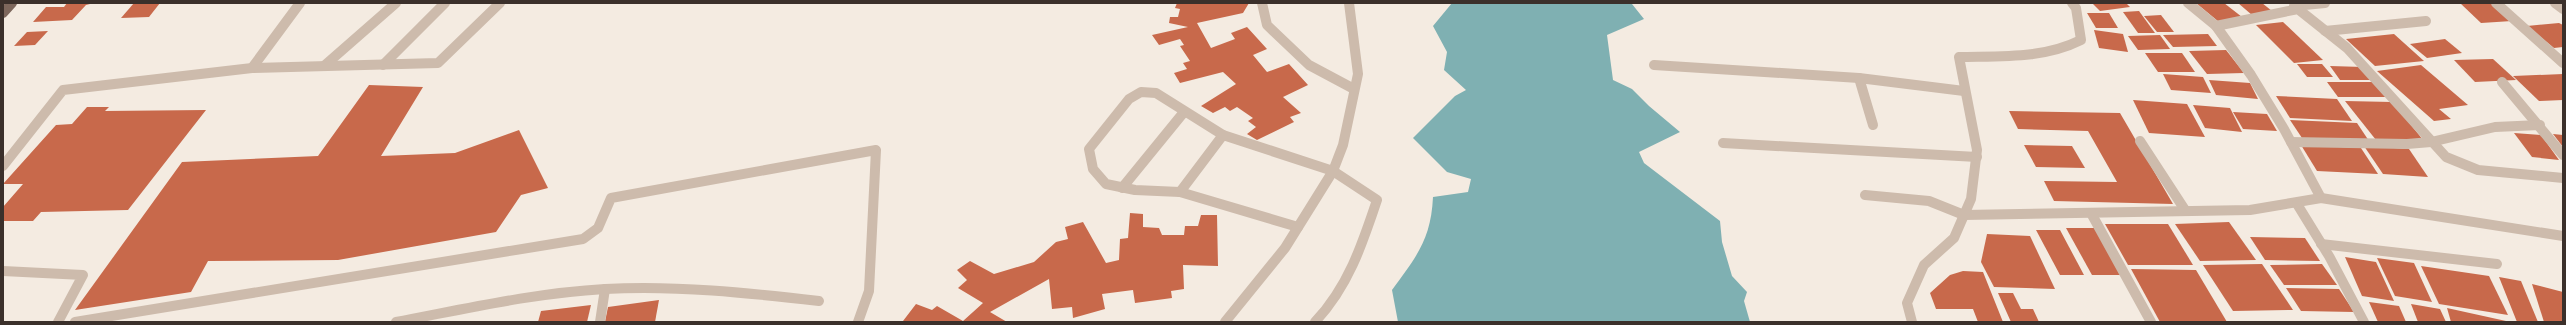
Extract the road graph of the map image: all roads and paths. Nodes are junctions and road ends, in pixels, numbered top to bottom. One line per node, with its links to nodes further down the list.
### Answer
1 (12, 3): 15 (main road)
2 (300, 3): 23 (street)
3 (396, 3): 22 (street)
4 (445, 3): 20 (street)
5 (500, 3): 20 (street)
6 (1262, 3): 26 (street)
7 (1349, 3): 26 (street)
8 (2072, 3): 27 (street)
9 (2188, 3): 17 (street)
10 (2325, 3): 13 (street)
11 (2496, 3): 19 (street)
12 (2555, 3): 14 (street)
13 (2294, 6): 17 (street); 18 (street)
14 (2563, 9)
15 (3, 12)
16 (2426, 21): 18 (street)
17 (2216, 26): 33 (street)
18 (2325, 31): 34 (street)
19 (2563, 63)
20 (382, 64): 22 (street)
21 (1654, 65): 24 (street)
22 (324, 66): 23 (street)
23 (252, 68): 38 (street)
24 (1859, 78): 27 (street); 29 (street)
25 (2502, 82): 30 (street)
26 (1354, 89): 39 (street)
27 (1964, 91): 37 (street)
28 (1184, 112): 31 (street); 41 (street); 41 (street)
29 (1873, 125)
30 (2540, 125): 34 (street); 36 (street)
31 (1223, 135): 39 (street); 42 (street)
32 (2140, 141): 46 (street)
33 (2291, 142): 34 (street); 44 (street)
34 (2431, 142): 40 (street)
35 (1724, 143): 37 (street)
36 (2563, 155)
37 (1977, 157): 48 (street)
38 (3, 166)
39 (1333, 170): 49 (street); 62 (street)
40 (2563, 178)
41 (1122, 188): 42 (street)
42 (1180, 192): 49 (street)
43 (1865, 194): 48 (street)
44 (2321, 198): 45 (street); 50 (street)
45 (2297, 204): 46 (street); 51 (street)
46 (2185, 210): 47 (street)
47 (2091, 213): 48 (street); 64 (street)
48 (1964, 215): 63 (street)
49 (1298, 227): 61 (street)
50 (2563, 236)
51 (2321, 244): 52 (street); 65 (street)
52 (2497, 264)
53 (3, 272): 56 (street)
54 (605, 289): 55 (street); 58 (street); 59 (street)
55 (819, 301)
56 (58, 322)
57 (75, 322): 60 (street)
58 (396, 322)
59 (600, 322)
60 (858, 322)
61 (1225, 322)
62 (1315, 322)
63 (1912, 322)
64 (2151, 322)
65 (2364, 322)

